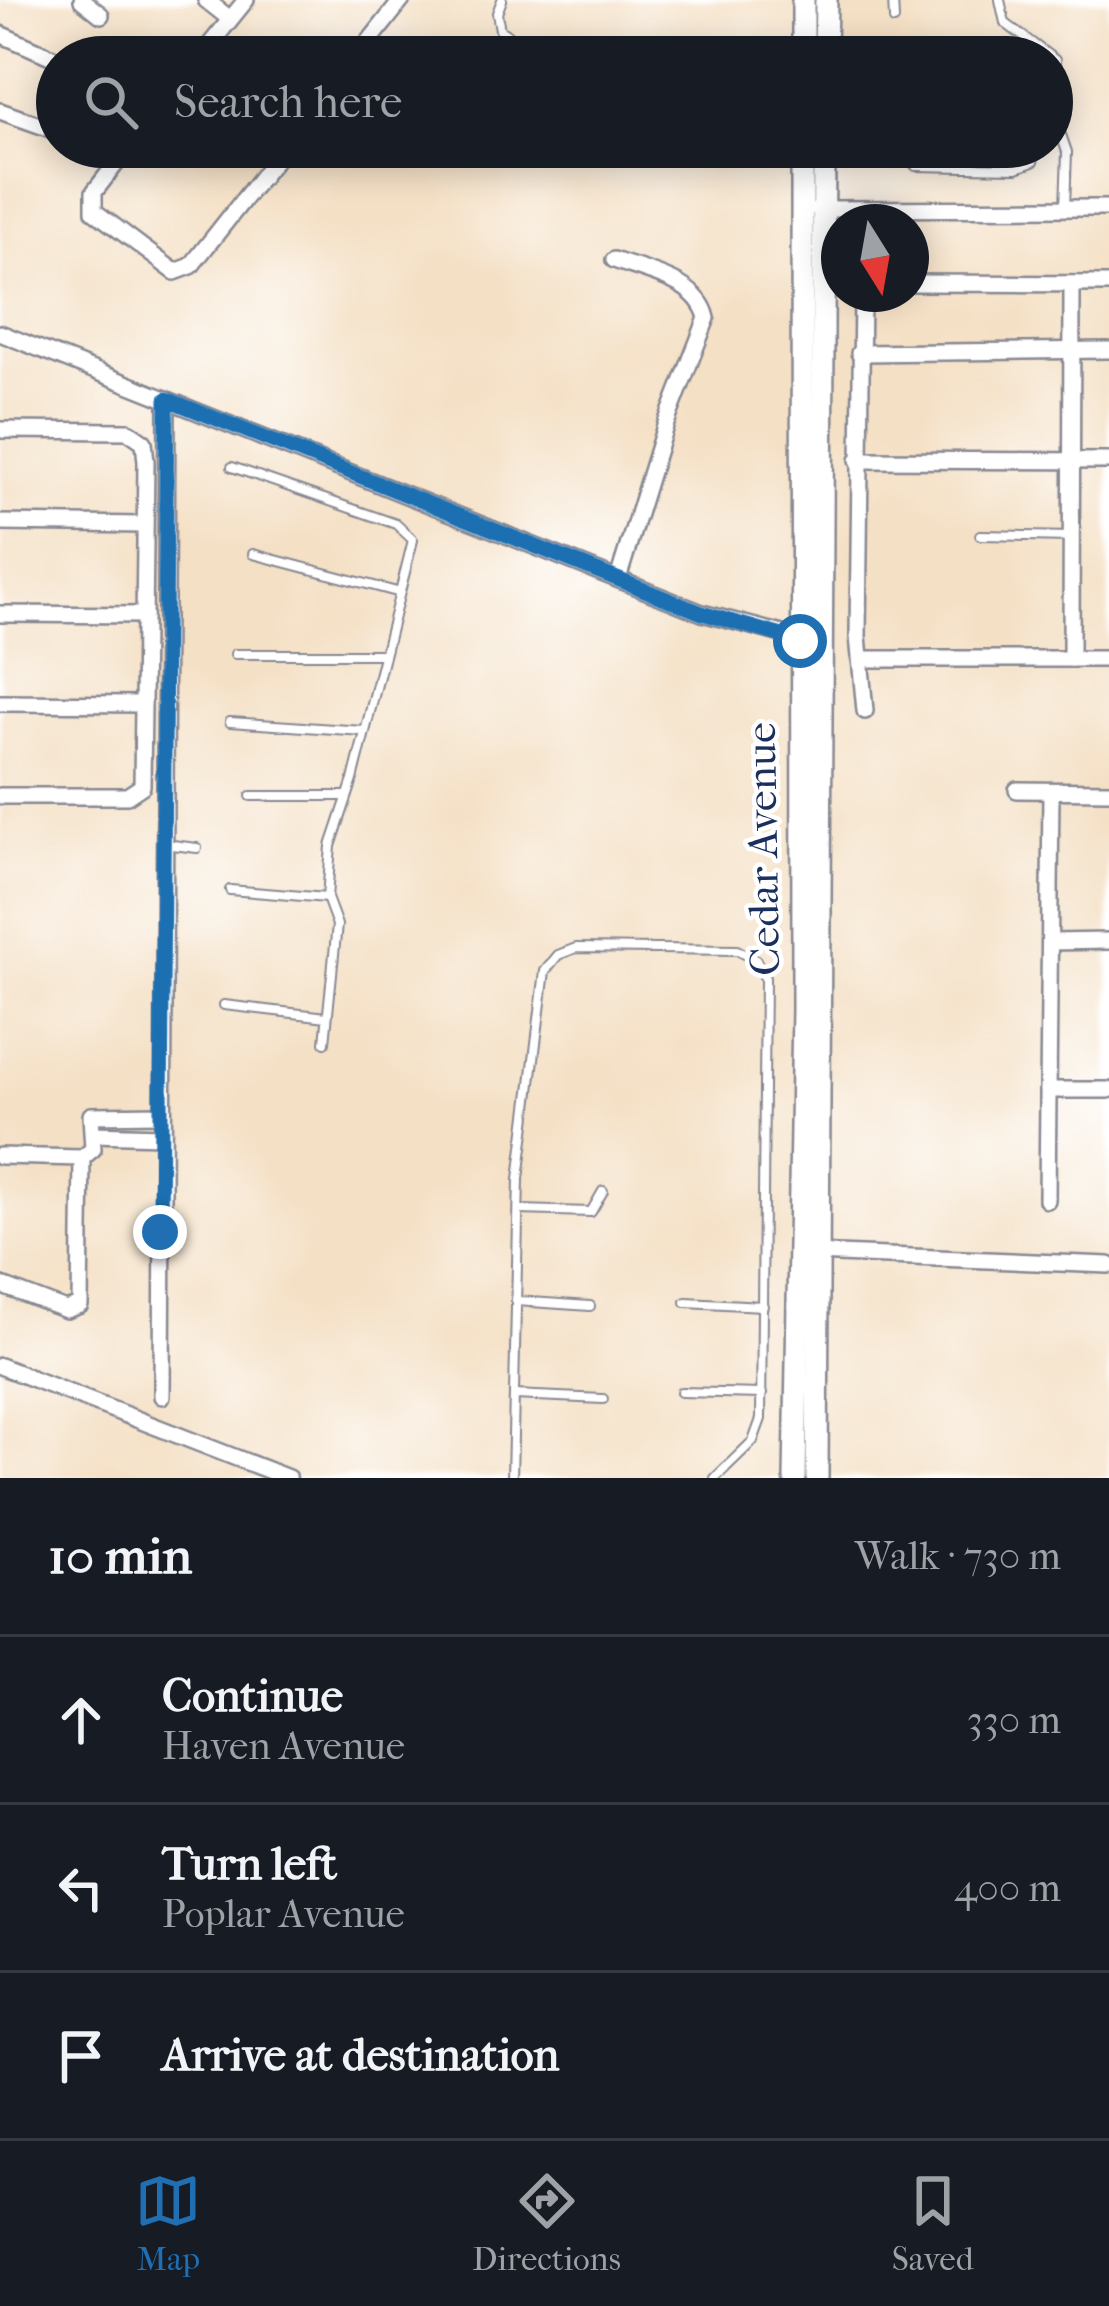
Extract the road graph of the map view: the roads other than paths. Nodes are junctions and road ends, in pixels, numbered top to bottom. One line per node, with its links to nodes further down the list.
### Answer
1 (82, 0): 10 (street)
2 (206, 0): 11 (street)
3 (246, 0): 11 (street)
4 (402, 0): 15 (street)
5 (502, 0): 16 (lane)
6 (803, 0): 17 (main road)
7 (826, 0): 18 (main road)
8 (893, 0): 12 (lane)
9 (1000, 0): 19 (lane)
10 (101, 15)
11 (230, 19): 14 (street)
12 (894, 20)
13 (0, 34): 20 (street)
14 (217, 36)
15 (374, 36)
16 (509, 36)
17 (802, 36)
18 (825, 36)
19 (1024, 36)
20 (36, 50)
21 (0, 111): 22 (street)
22 (36, 124)
23 (113, 168): 24 (street)
24 (268, 168)
25 (806, 168): 30 (main road, Cedar Avenue)
26 (820, 168): 30 (main road, Cedar Avenue)
27 (1066, 168): 28 (lane)
28 (1065, 208): 29 (street); 30 (street)
29 (1109, 208)
30 (813, 209): 55 (main road, Cedar Avenue)
31 (614, 260): 51 (street)
32 (929, 283): 33 (street)
33 (1072, 284): 34 (street); 39 (street)
34 (1109, 284)
35 (861, 312): 38 (street)
36 (0, 333): 40 (street)
37 (1109, 350): 39 (street)
38 (859, 353): 39 (street); 42 (street)
39 (1074, 353): 43 (street)
40 (167, 399): 51 (street); 72 (street)
41 (0, 430): 47 (street)
42 (858, 460): 43 (street); 58 (street)
43 (1071, 460): 44 (street); 49 (street)
44 (1109, 461)
45 (232, 467): 52 (lane)
46 (0, 524): 47 (street)
47 (144, 525): 54 (street)
48 (980, 536): 49 (lane)
49 (1072, 537): 59 (street)
50 (253, 554): 52 (lane)
51 (618, 579): 55 (street)
52 (398, 592): 57 (lane)
53 (0, 614): 54 (street)
54 (144, 615): 62 (street)
55 (811, 641): 91 (main road, Cedar Avenue)
56 (235, 653): 57 (lane)
57 (382, 654): 65 (lane)
58 (862, 659): 59 (street); 63 (street)
59 (1071, 659): 60 (street)
60 (1109, 659)
61 (0, 703): 62 (street)
62 (143, 704): 69 (street)
63 (865, 711)
64 (230, 722): 65 (lane)
65 (364, 731): 71 (lane)
66 (1017, 790): 67 (street)
67 (1051, 790): 68 (street); 77 (street)
68 (1109, 791)
69 (0, 796)
70 (251, 796): 71 (lane)
71 (347, 796): 75 (lane)
72 (164, 844): 73 (lane); 83 (street)
73 (197, 848)
74 (230, 890): 75 (lane)
75 (327, 898): 79 (lane)
76 (1109, 941): 77 (street)
77 (1049, 942): 81 (street)
78 (224, 1005): 79 (lane)
79 (326, 1017): 80 (lane)
80 (325, 1042)
81 (1048, 1090): 82 (street); 89 (street)
82 (1109, 1090)
83 (161, 1114): 84 (street); 85 (street)
84 (93, 1134): 85 (street); 87 (street)
85 (161, 1136): 102 (street)
86 (0, 1156): 87 (street)
87 (82, 1157): 93 (street)
88 (603, 1191): 90 (lane)
89 (1047, 1200)
90 (519, 1210): 94 (lane); 97 (lane)
91 (807, 1253): 92 (street); 107 (main road, Cedar Avenue); 108 (main road, Cedar Avenue)
92 (1109, 1265)
93 (0, 1285)
94 (516, 1301): 96 (lane); 101 (lane)
95 (686, 1302): 97 (lane)
96 (590, 1306)
97 (763, 1306): 100 (lane)
98 (0, 1366): 104 (street)
99 (681, 1392): 100 (lane)
100 (762, 1394): 106 (lane)
101 (514, 1395): 103 (lane); 105 (lane)
102 (161, 1396)
103 (602, 1399)
104 (288, 1478)
105 (512, 1478)
106 (715, 1478)
107 (795, 1478)
108 (818, 1478)

